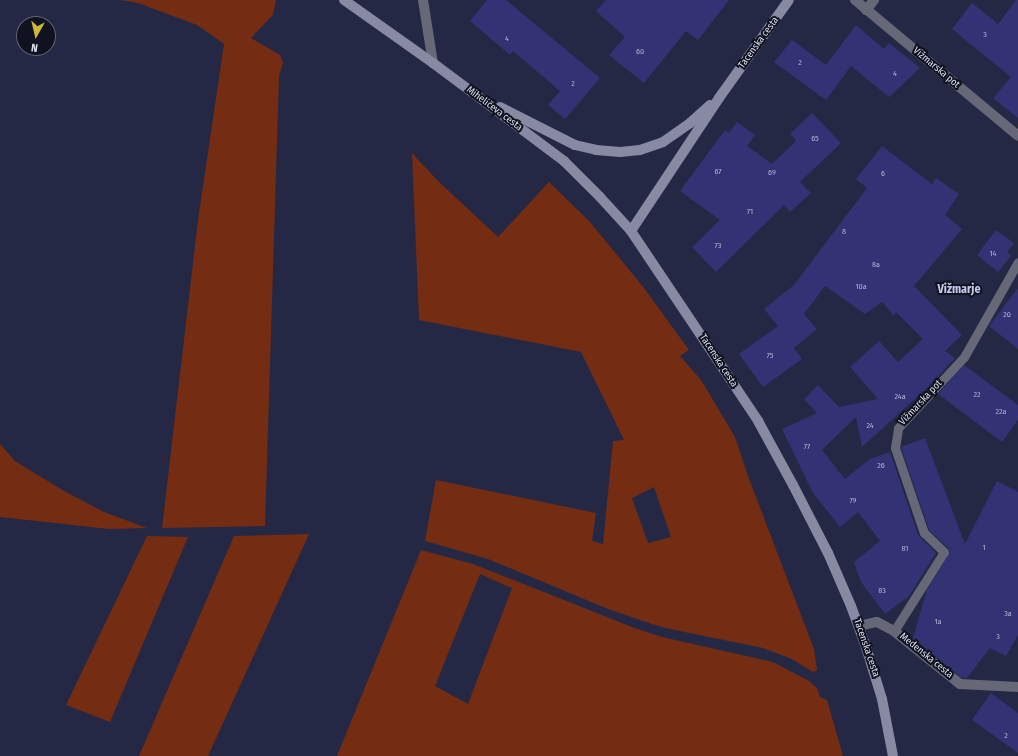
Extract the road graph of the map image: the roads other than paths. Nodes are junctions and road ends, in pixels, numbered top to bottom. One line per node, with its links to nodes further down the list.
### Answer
1 (344, 0): 7 (main road, Miheličeva cesta)
2 (423, 0): 7 (street)
3 (789, 0): 9 (main road, Tacenska cesta)
4 (855, 0): 6 (street, Vižmarska pot)
5 (874, 0): 6 (street)
6 (866, 10): 10 (street, Vižmarska pot)
7 (433, 63): 8 (main road, Miheličeva cesta)
8 (472, 93): 9 (main road); 11 (main road, Miheličeva cesta)
9 (719, 98): 11 (main road, Tacenska cesta)
10 (1018, 136)
11 (631, 231): 13 (main road, Tacenska cesta)
12 (1018, 262): 14 (lane, Vižmarska pot)
13 (858, 626): 14 (street, Medenska cesta); 16 (main road, Tacenska cesta)
14 (894, 631): 15 (street, Medenska cesta)
15 (1018, 687)
16 (893, 756)

